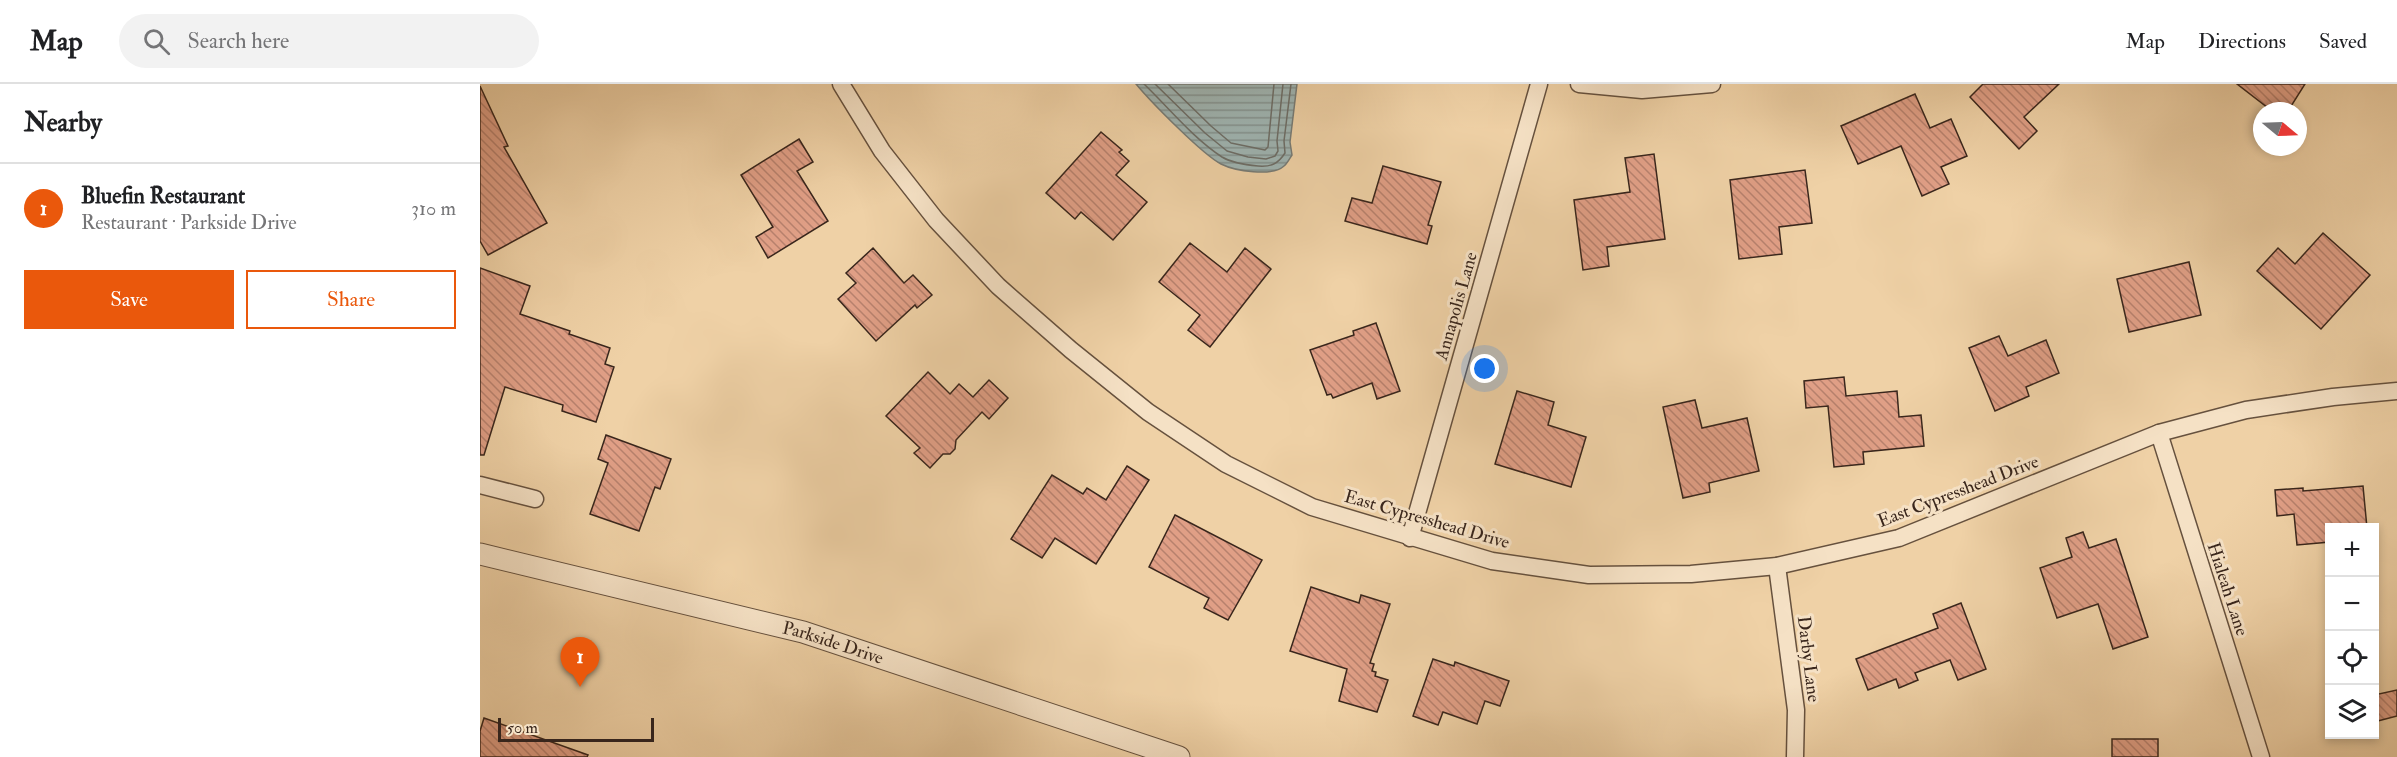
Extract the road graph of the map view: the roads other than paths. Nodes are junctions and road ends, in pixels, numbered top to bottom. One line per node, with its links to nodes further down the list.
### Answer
1 (841, 84): 9 (street, East Cypresshead Drive)
2 (1539, 84): 9 (street, Annapolis Lane)
3 (1579, 84): 4 (street)
4 (1712, 84)
5 (2397, 391): 6 (street, East Cypresshead Drive)
6 (2159, 433): 11 (street, East Cypresshead Drive); 14 (street, Hialeah Lane)
7 (480, 485): 8 (street)
8 (535, 499)
9 (1410, 538): 11 (street, East Cypresshead Drive)
10 (480, 554): 12 (street, Parkside Drive)
11 (1777, 566): 13 (street, Darby Lane)
12 (1179, 757)
13 (1795, 757)
14 (2261, 757)

